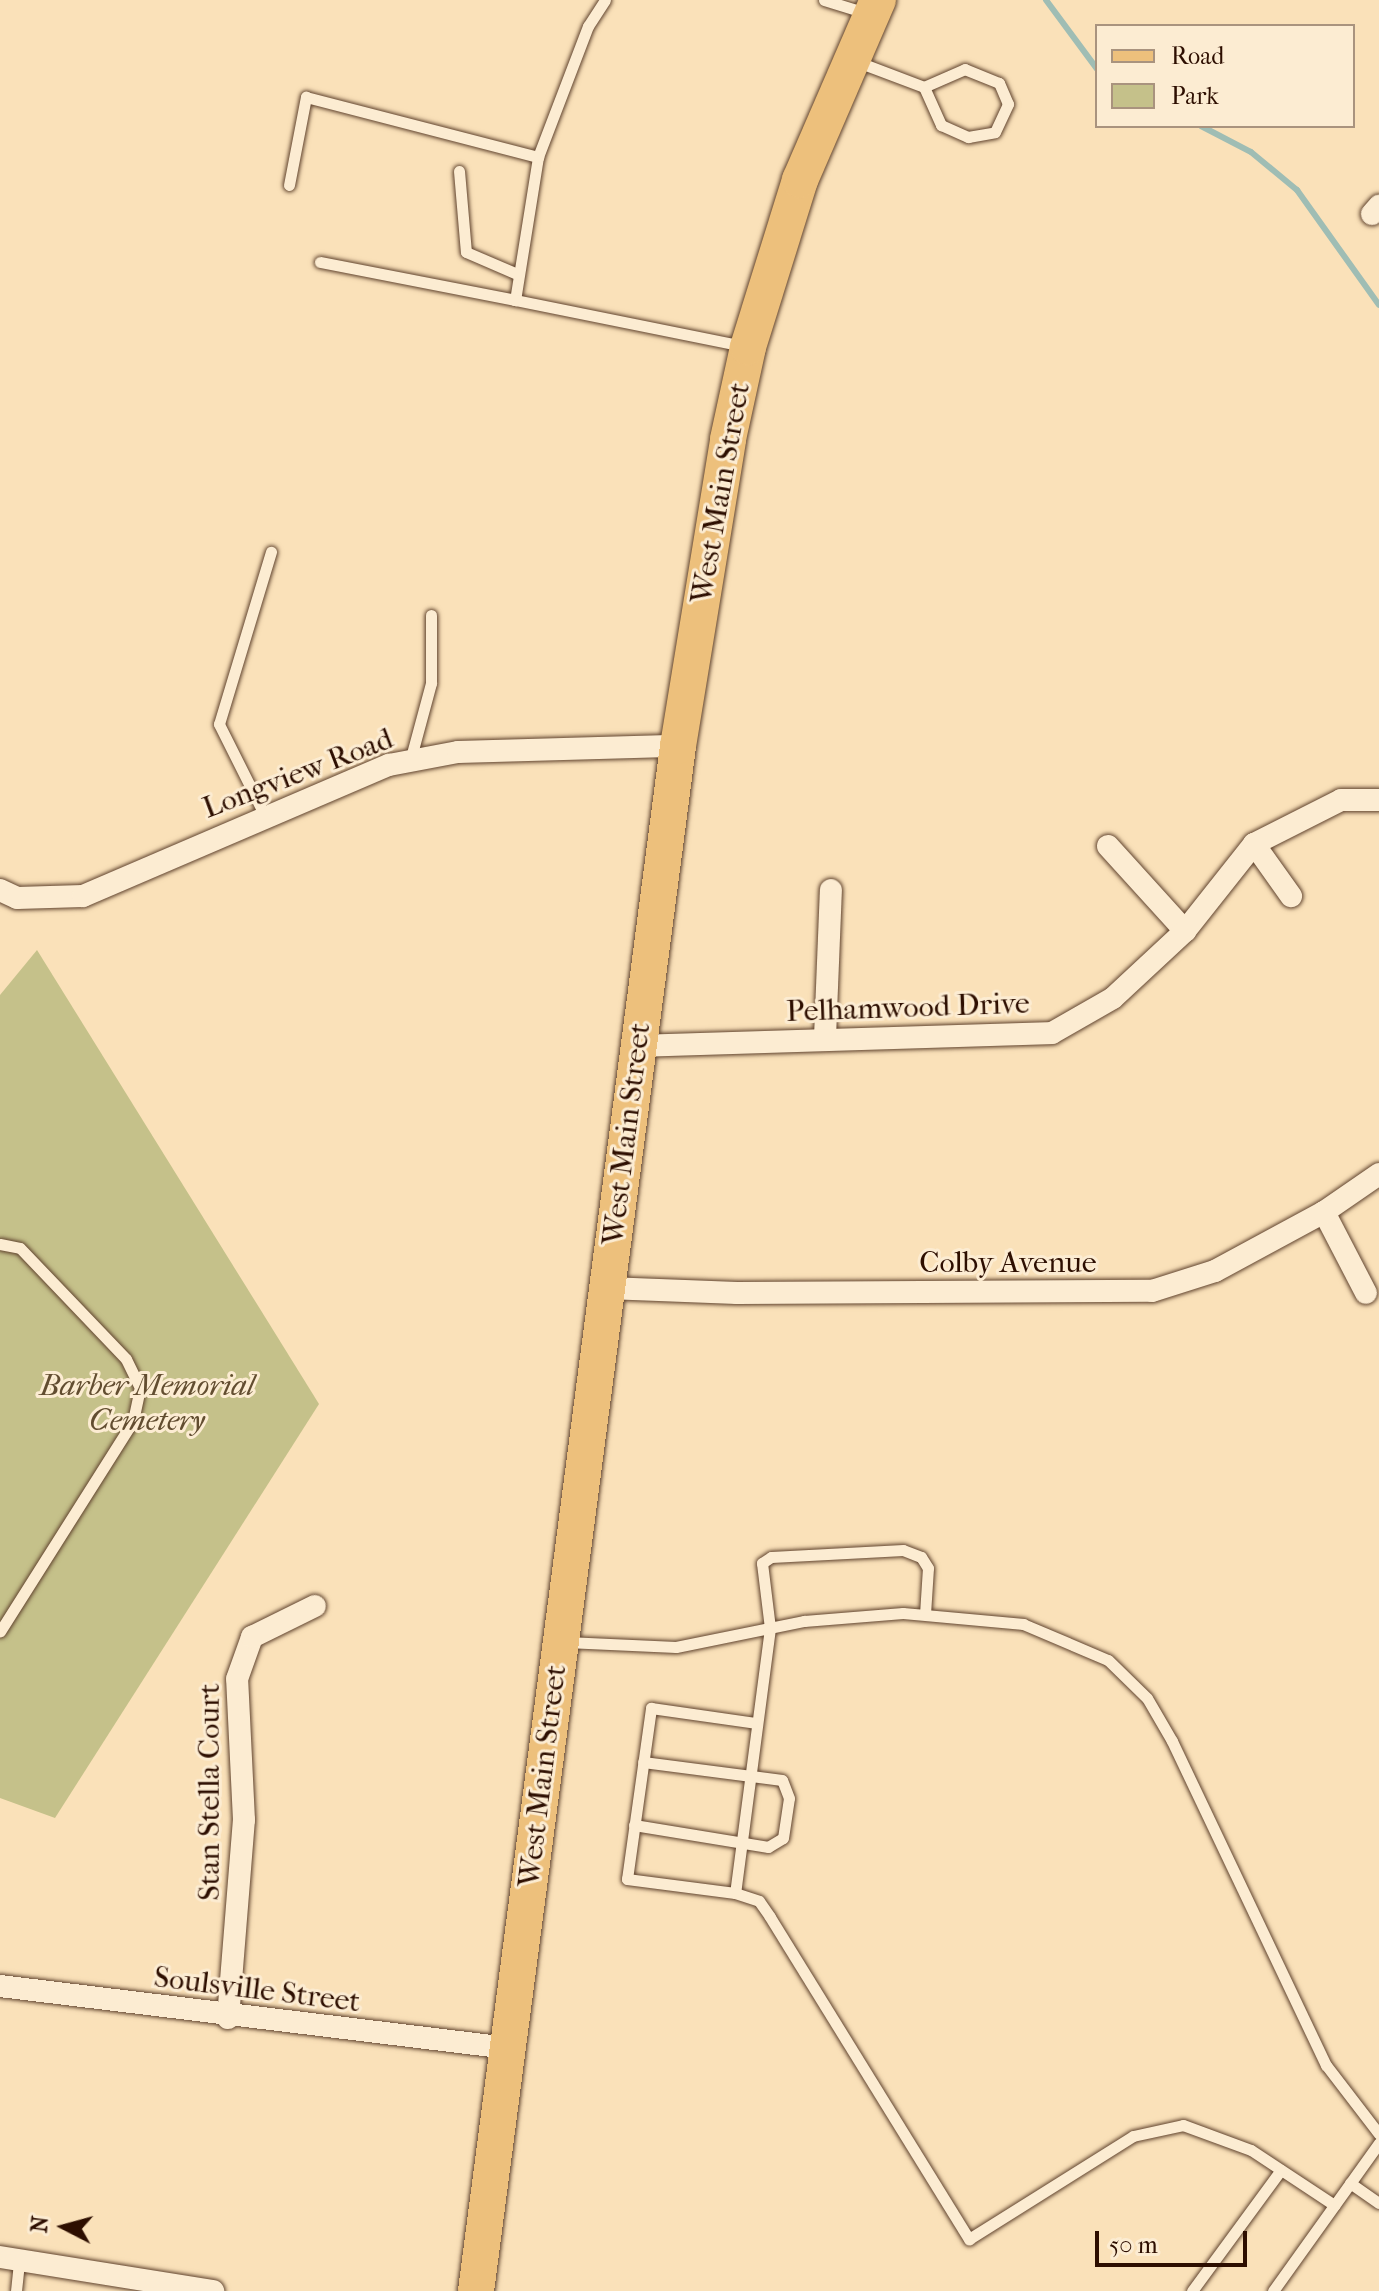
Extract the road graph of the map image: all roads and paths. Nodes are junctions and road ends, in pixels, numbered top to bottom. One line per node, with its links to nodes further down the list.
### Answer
1 (605, 0): 6 (lane)
2 (824, 0): 3 (lane)
3 (874, 7): 4 (main road, West Main Street)
4 (850, 59): 5 (lane); 12 (main road, West Main Street)
5 (924, 87): 5 (lane)
6 (538, 157): 8 (lane); 10 (lane)
7 (459, 171): 10 (lane)
8 (289, 185)
9 (320, 262): 11 (lane)
10 (517, 274): 11 (lane)
11 (515, 300): 12 (lane)
12 (748, 347): 15 (main road, West Main Street)
13 (271, 552): 18 (lane)
14 (431, 615): 16 (lane)
15 (678, 746): 16 (street, Longview Road); 26 (main road, West Main Street)
16 (410, 761): 18 (street, Longview Road)
17 (1379, 800): 19 (street, Pelhamwood Drive)
18 (265, 816): 21 (street, Longview Road)
19 (1254, 844): 23 (street); 24 (street, Pelhamwood Drive)
20 (1108, 846): 24 (street)
21 (0, 890)
22 (831, 890): 25 (street)
23 (1291, 896)
24 (1185, 931): 25 (street, Pelhamwood Drive)
25 (825, 1037): 26 (street, Pelhamwood Drive)
26 (639, 1046): 30 (main road, West Main Street)
27 (1379, 1174): 28 (street, Colby Avenue)
28 (1324, 1212): 30 (street, Colby Avenue); 31 (street)
29 (0, 1244): 35 (lane)
30 (607, 1288): 36 (main road, West Main Street)
31 (1366, 1293)
32 (315, 1606): 44 (street, Stan Stella Court)
33 (925, 1614): 34 (lane); 34 (lane); 46 (lane)
34 (770, 1628): 36 (lane); 37 (lane)
35 (0, 1631)
36 (561, 1641): 45 (main road, West Main Street)
37 (757, 1723): 38 (lane); 39 (lane)
38 (643, 1762): 39 (lane); 40 (lane)
39 (751, 1776): 41 (lane); 41 (lane)
40 (634, 1825): 41 (lane); 42 (lane)
41 (742, 1843): 42 (lane)
42 (735, 1893): 48 (lane)
43 (0, 1986): 44 (street, Soulsville Street)
44 (228, 2018): 45 (street, Soulsville Street)
45 (508, 2048): 56 (main road, West Main Street)
46 (1379, 2134)
47 (1379, 2143): 49 (lane)
48 (1281, 2170): 51 (lane); 57 (lane)
49 (1350, 2183): 50 (lane); 51 (lane)
50 (1379, 2203)
51 (1334, 2205): 58 (lane)
52 (10, 2258): 53 (street); 54 (lane)
53 (132, 2285): 55 (street)
54 (16, 2291)
55 (213, 2291)
56 (476, 2291)
57 (1192, 2291)
58 (1273, 2291)

